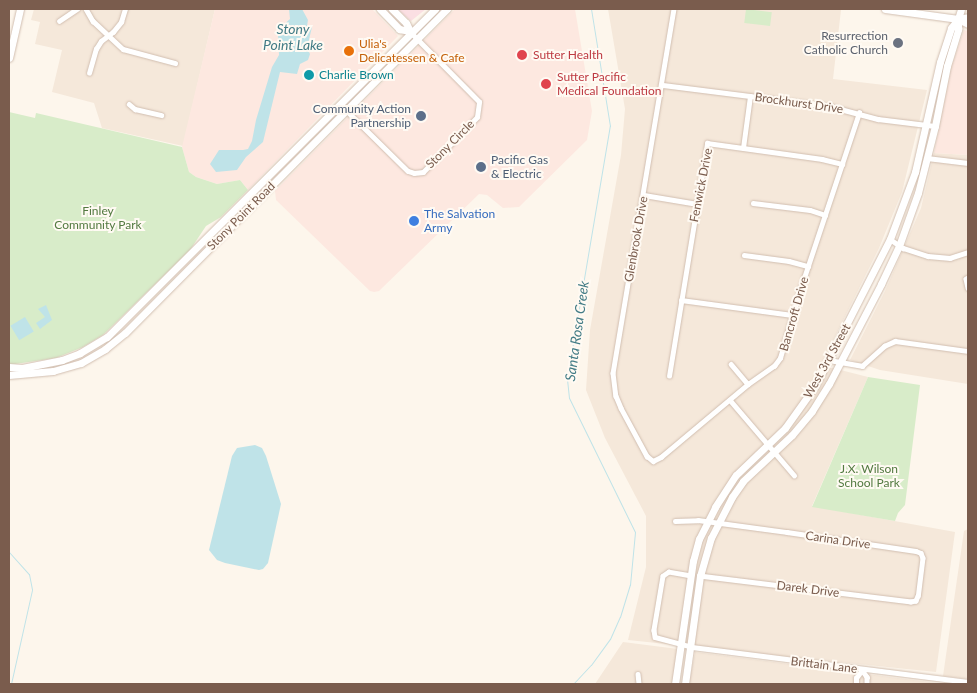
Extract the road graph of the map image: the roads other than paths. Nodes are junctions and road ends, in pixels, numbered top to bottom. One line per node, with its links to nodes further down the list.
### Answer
1 (20, 9): 17 (main road)
2 (77, 9): 14 (street)
3 (86, 9): 18 (street)
4 (125, 9): 18 (street)
5 (380, 9): 16 (main road)
6 (392, 9): 16 (main road)
7 (435, 9): 16 (main road, Stony Point Road)
8 (447, 9): 19 (main road, Stony Point Road)
9 (674, 9): 23 (street, Glenbrook Drive)
10 (884, 9): 13 (main road)
11 (962, 9): 13 (main road, West 3rd Street)
12 (968, 17): 13 (main road)
13 (958, 19): 15 (main road); 30 (main road, West 3rd Street); 31 (main road, West 3rd Street)
14 (59, 21)
15 (968, 24)
16 (410, 32): 19 (street, Stony Circle); 26 (main road, Stony Point Road)
17 (12, 34): 20 (main road)
18 (108, 36): 21 (street); 22 (street)
19 (418, 40): 27 (main road, Stony Point Road); 27 (street, Stony Circle)
20 (9, 58)
21 (175, 63)
22 (89, 73)
23 (663, 85): 24 (street, Brockhurst Drive); 36 (street, Glenbrook Drive)
24 (750, 96): 28 (street, Brockhurst Drive); 32 (street)
25 (129, 104): 29 (street)
26 (340, 104): 27 (street, Stony Circle); 53 (main road, Stony Point Road)
27 (346, 110): 55 (main road, Stony Point Road)
28 (859, 113): 30 (street, Brockhurst Drive); 35 (street, Bancroft Drive)
29 (161, 115)
30 (926, 125): 31 (street, Brockhurst Drive); 40 (main road, West 3rd Street)
31 (935, 126): 33 (main road, West 3rd Street)
32 (743, 148): 35 (street, Fenwick Drive); 38 (street, Fenwick Drive)
33 (927, 158): 34 (street); 41 (main road, West 3rd Street)
34 (968, 163)
35 (842, 164): 39 (street, Bancroft Drive)
36 (644, 194): 38 (street); 61 (street, Glenbrook Drive)
37 (753, 203): 39 (street)
38 (697, 204): 47 (street, Fenwick Drive)
39 (825, 215): 44 (street, Bancroft Drive)
40 (890, 239): 41 (street); 50 (main road, West 3rd Street)
41 (899, 246): 42 (street); 51 (main road, West 3rd Street)
42 (968, 252)
43 (744, 255): 44 (street)
44 (808, 266): 48 (street, Bancroft Drive)
45 (968, 278): 46 (street)
46 (968, 288)
47 (681, 300): 48 (street); 56 (street, Fenwick Drive)
48 (792, 315): 57 (street, Bancroft Drive)
49 (968, 351): 51 (street)
50 (829, 360): 51 (street); 59 (main road, West 3rd Street)
51 (840, 363): 60 (main road, West 3rd Street)
52 (731, 364): 57 (street)
53 (40, 365): 54 (main road, Stony Point Road); 55 (main road)
54 (9, 367)
55 (9, 373)
56 (669, 376)
57 (748, 384): 58 (street, Bancroft Drive)
58 (730, 400): 59 (street); 61 (street, Bancroft Drive)
59 (767, 444): 60 (street); 64 (main road, West 3rd Street)
60 (774, 452): 62 (street); 65 (main road, West 3rd Street)
61 (653, 461)
62 (794, 475)
63 (675, 521): 64 (street, Carina Drive)
64 (707, 522): 65 (street, Carina Drive); 66 (main road, West 3rd Street)
65 (718, 523): 67 (main road, West 3rd Street); 68 (street, Carina Drive)
66 (691, 576): 69 (main road, West 3rd Street); 69 (street, Brittain Lane)
67 (700, 576): 68 (street, Darek Drive); 70 (main road, West 3rd Street)
68 (916, 601)
69 (681, 643): 70 (street, Brittain Lane); 75 (main road, West 3rd Street)
70 (692, 647): 71 (street, Brittain Lane); 76 (main road, West 3rd Street)
71 (862, 670): 73 (street, Brittain Lane); 77 (street); 78 (street)
72 (638, 674): 74 (street)
73 (968, 682)
74 (639, 684)
75 (675, 684)
76 (685, 684)
77 (856, 684)
78 (867, 684)

